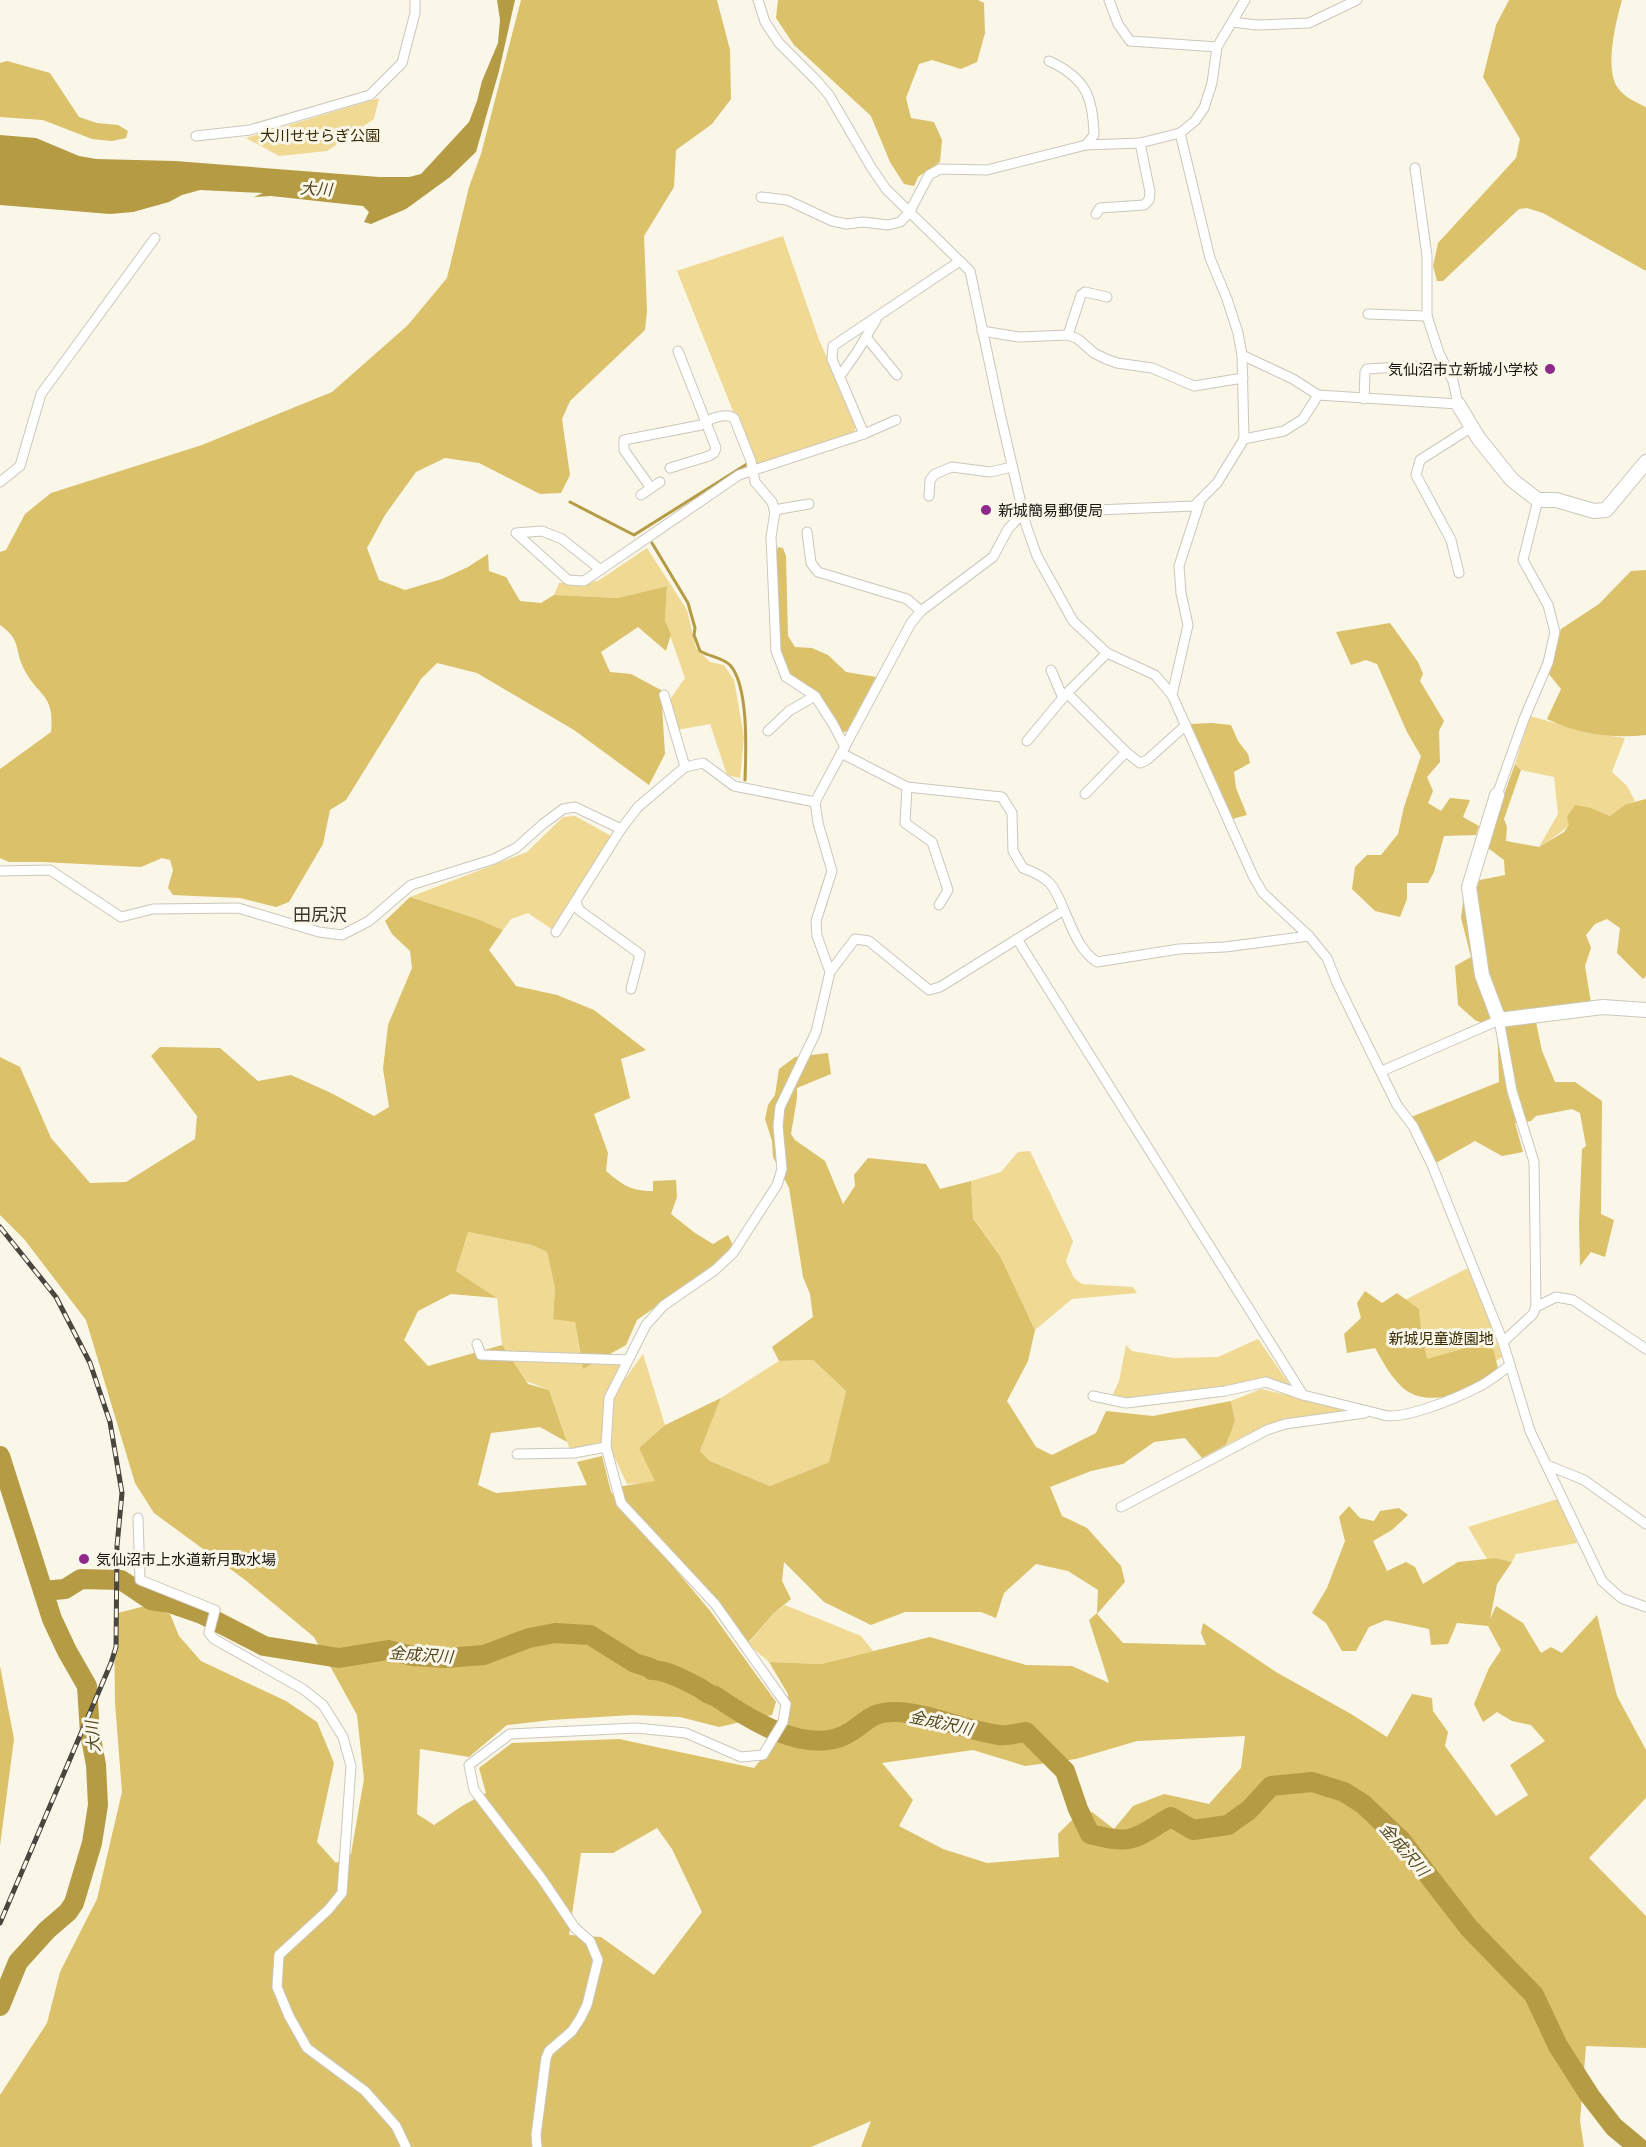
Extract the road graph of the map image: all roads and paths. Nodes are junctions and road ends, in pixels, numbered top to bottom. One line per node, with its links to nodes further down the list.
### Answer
1 (415, 0): 10 (street)
2 (758, 0): 15 (street)
3 (1109, 0): 7 (street)
4 (1245, 0): 6 (street)
5 (1357, 0): 6 (street)
6 (1233, 22): 7 (street)
7 (1217, 47): 9 (street)
8 (1049, 61): 12 (street)
9 (1180, 133): 11 (street); 27 (street)
10 (196, 136)
11 (1140, 143): 12 (street); 16 (street)
12 (1086, 145): 15 (street)
13 (1415, 168): 22 (street)
14 (761, 197): 15 (street)
15 (909, 213): 18 (street)
16 (1096, 214)
17 (155, 238): 44 (street)
18 (960, 261): 21 (street); 23 (street)
19 (1107, 297): 24 (street)
20 (1368, 314): 22 (street)
21 (877, 316): 25 (street); 29 (street)
22 (1427, 316): 34 (street)
23 (982, 331): 24 (street); 41 (street)
24 (1068, 335): 31 (street)
25 (866, 337): 29 (street); 30 (street)
26 (678, 351): 36 (street)
27 (1242, 356): 31 (street); 32 (street)
28 (1415, 366): 33 (street)
29 (840, 375): 38 (street)
30 (897, 375)
31 (1243, 378): 39 (street)
32 (1318, 395): 33 (street); 39 (street)
33 (1364, 399): 34 (street)
34 (1458, 404): 37 (street)
35 (896, 420): 38 (street)
36 (706, 422): 42 (street); 43 (street); 46 (street)
37 (1472, 427): 49 (street); 56 (street)
38 (864, 434): 43 (street)
39 (1244, 439): 50 (street)
40 (1646, 462): 49 (street)
41 (1012, 467): 48 (street); 53 (street)
42 (670, 468)
43 (752, 471): 52 (street); 55 (street)
44 (0, 482)
45 (660, 482): 46 (street)
46 (651, 488): 47 (street)
47 (641, 495)
48 (929, 496)
49 (1538, 500): 72 (street)
50 (1200, 501): 53 (street); 62 (street)
51 (809, 504): 52 (street)
52 (774, 510): 63 (street)
53 (1023, 513): 57 (street); 58 (street)
54 (807, 532): 57 (street)
55 (601, 570): 55 (street)
56 (1459, 573)
57 (921, 610): 67 (street)
58 (1107, 653): 61 (street); 62 (street)
59 (1051, 670): 61 (street)
60 (664, 695): 69 (street)
61 (1065, 695): 66 (street); 68 (street)
62 (1172, 695): 64 (street)
63 (815, 696): 65 (street); 67 (street)
64 (1186, 725): 68 (street); 80 (street)
65 (768, 731)
66 (1027, 741)
67 (843, 750): 70 (street); 73 (street)
68 (1126, 752): 71 (street)
69 (685, 767): 73 (street); 74 (street)
70 (907, 788): 77 (street); 78 (street)
71 (1085, 794)
72 (1497, 795): 85 (street)
73 (815, 802): 82 (street)
74 (621, 829): 75 (street); 76 (street)
75 (0, 871)
76 (576, 901): 79 (street); 83 (street)
77 (939, 905)
78 (1064, 910): 80 (street); 81 (street)
79 (556, 932)
80 (1309, 936): 86 (street)
81 (1017, 939): 82 (street); 93 (street)
82 (830, 972): 91 (street)
83 (631, 989)
84 (1646, 1010): 85 (street)
85 (1499, 1020): 86 (street); 87 (street)
86 (1382, 1071): 88 (street)
87 (1536, 1307): 88 (street); 90 (street)
88 (1503, 1342): 92 (street)
89 (477, 1344): 91 (street)
90 (1646, 1349)
91 (628, 1360): 96 (street)
92 (1509, 1366): 95 (street); 98 (street)
93 (1303, 1395): 94 (street); 95 (street)
94 (1093, 1396)
95 (1370, 1412): 99 (street)
96 (606, 1448): 97 (street); 104 (street)
97 (517, 1454)
98 (1547, 1466): 101 (street); 102 (street)
99 (1121, 1507)
100 (138, 1518): 103 (street)
101 (1646, 1524)
102 (1646, 1607)
103 (406, 2147)
104 (537, 2147)

